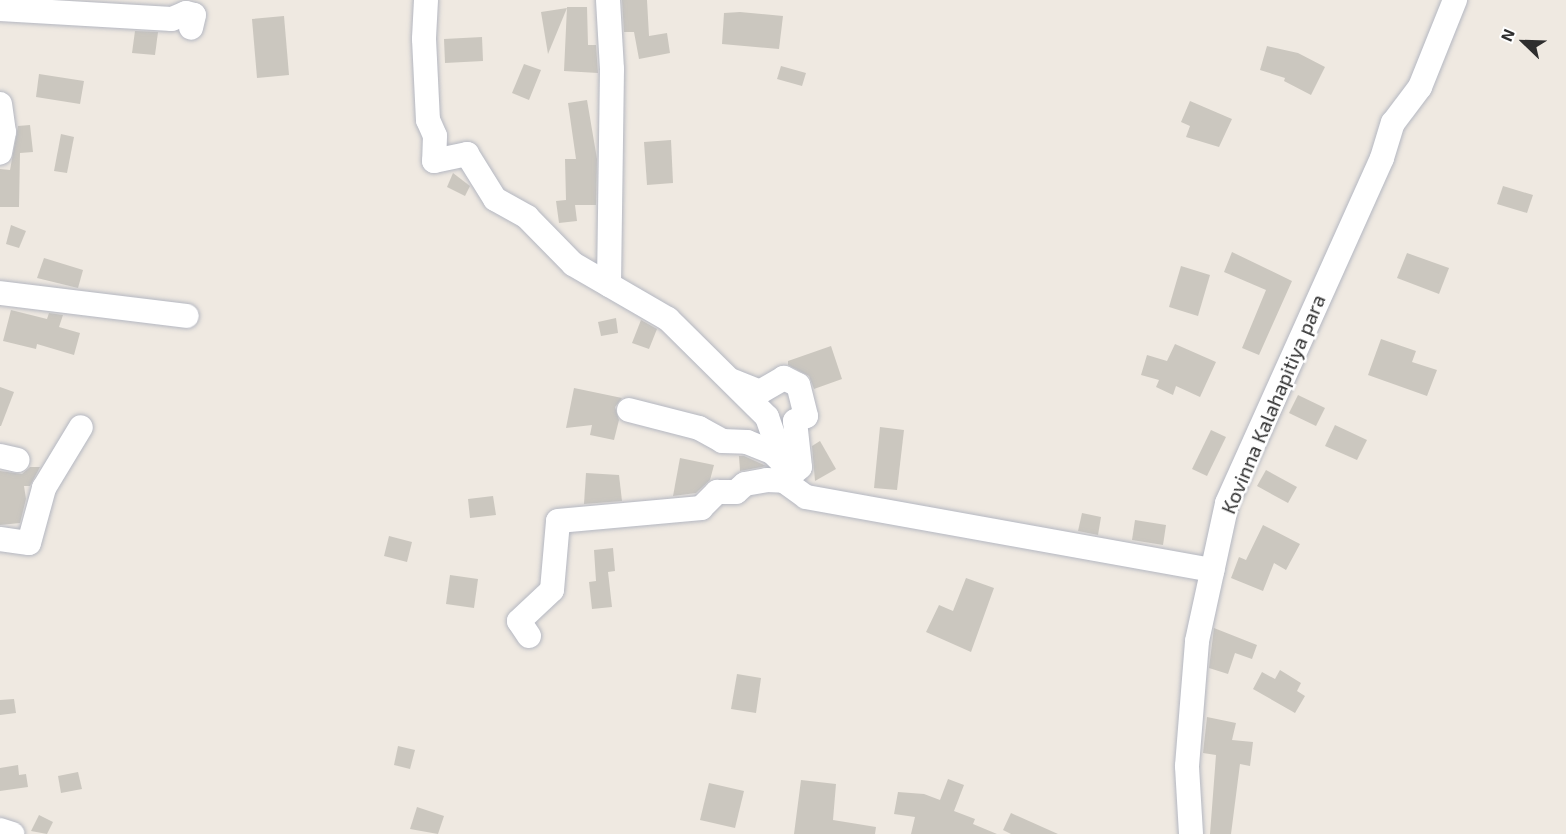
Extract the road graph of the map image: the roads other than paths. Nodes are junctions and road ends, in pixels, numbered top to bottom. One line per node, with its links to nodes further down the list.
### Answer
1 (426, 0): 8 (street)
2 (608, 0): 8 (street)
3 (1455, 0): 16 (street, Kovinna Kalahapitiya para)
4 (0, 9): 5 (street)
5 (191, 28)
6 (0, 104): 7 (street)
7 (0, 153)
8 (609, 285): 11 (street)
9 (0, 293): 10 (street)
10 (187, 316)
11 (718, 372): 14 (street); 14 (street)
12 (629, 410): 14 (street)
13 (81, 427): 15 (street)
14 (784, 472): 16 (street); 17 (street)
15 (0, 539)
16 (1212, 570): 20 (street, Kovinna Kalahapitiya para)
17 (529, 636)
18 (0, 830): 19 (street)
19 (12, 834)
20 (1191, 834)

